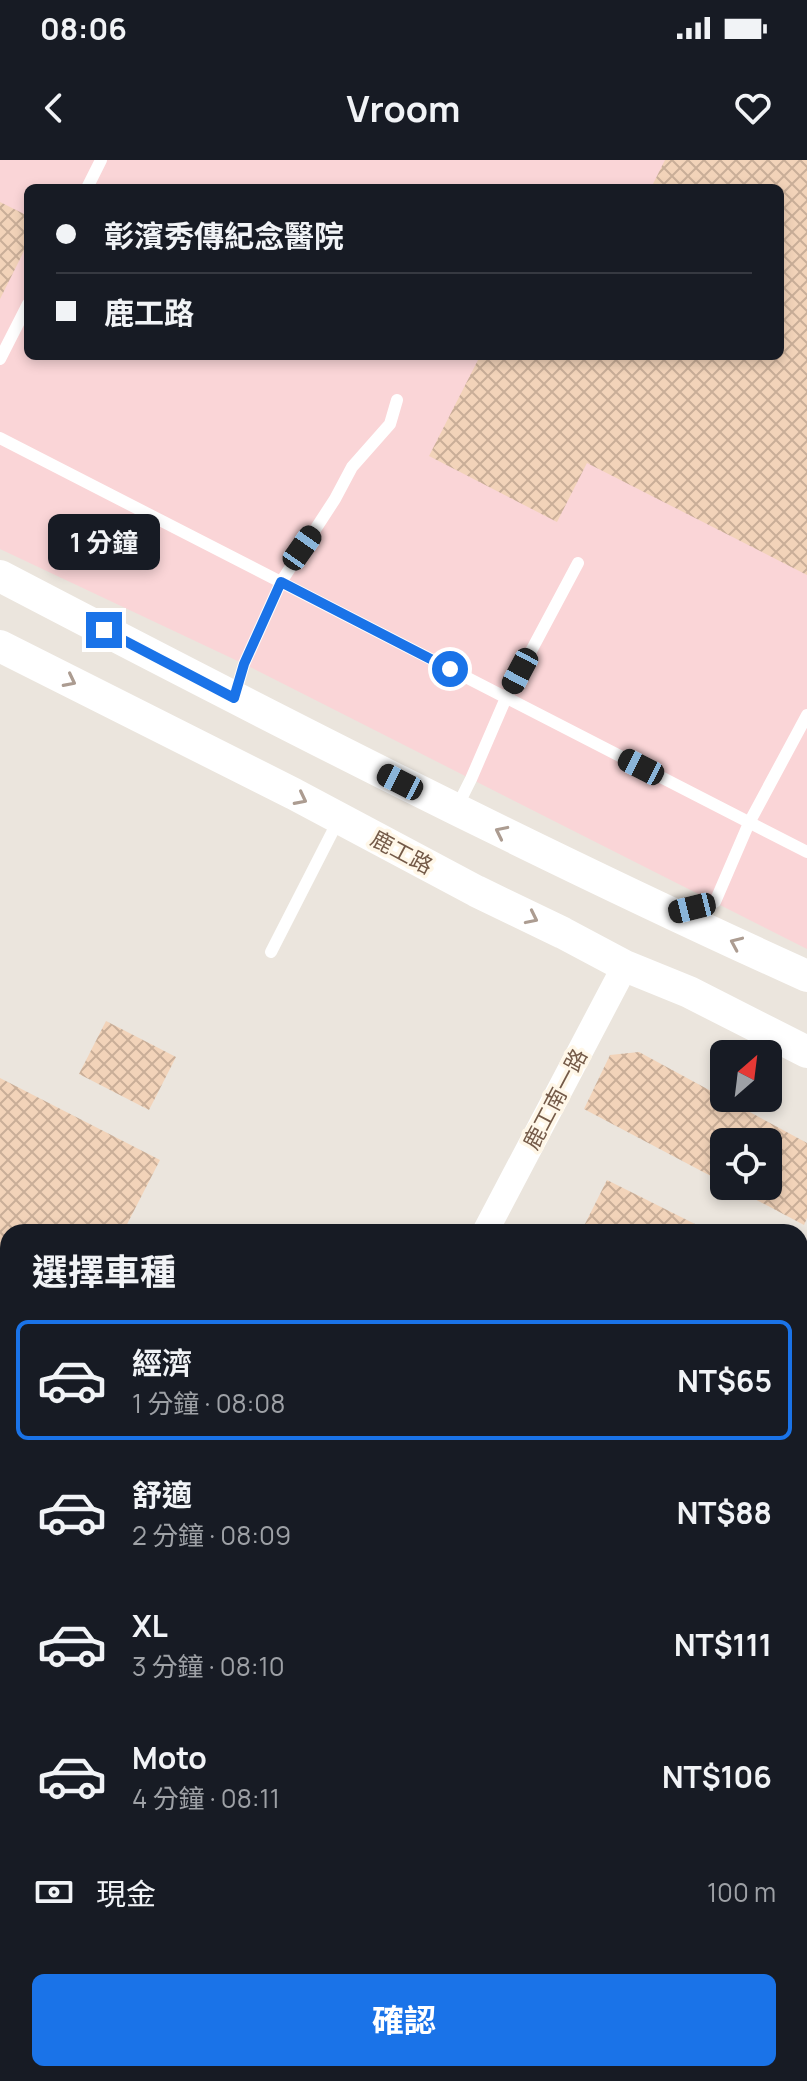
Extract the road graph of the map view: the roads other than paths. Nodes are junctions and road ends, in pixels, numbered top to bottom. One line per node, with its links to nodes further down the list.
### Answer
1 (101, 160): 2 (lane)
2 (89, 184)
3 (24, 312): 4 (lane)
4 (0, 359)
5 (397, 400): 9 (lane)
6 (0, 438): 9 (lane)
7 (578, 563): 12 (lane)
8 (0, 576): 11 (street)
9 (281, 582): 11 (lane); 12 (lane)
10 (0, 646): 15 (street, 鹿工路, one-way to 15)
11 (234, 698): 14 (street)
12 (506, 698): 14 (lane); 16 (lane)
13 (807, 715): 16 (lane)
14 (456, 810): 18 (street, one-way to 14)
15 (340, 818): 19 (lane); 20 (street, 鹿工路, one-way to 20)
16 (749, 823): 17 (lane); 18 (lane)
17 (807, 852)
18 (669, 913): 21 (street, one-way to 18)
19 (271, 952)
20 (625, 966): 22 (street, 鹿工路); 23 (street, 鹿工南一路)
21 (807, 976)
22 (807, 1052)
23 (489, 1224)

